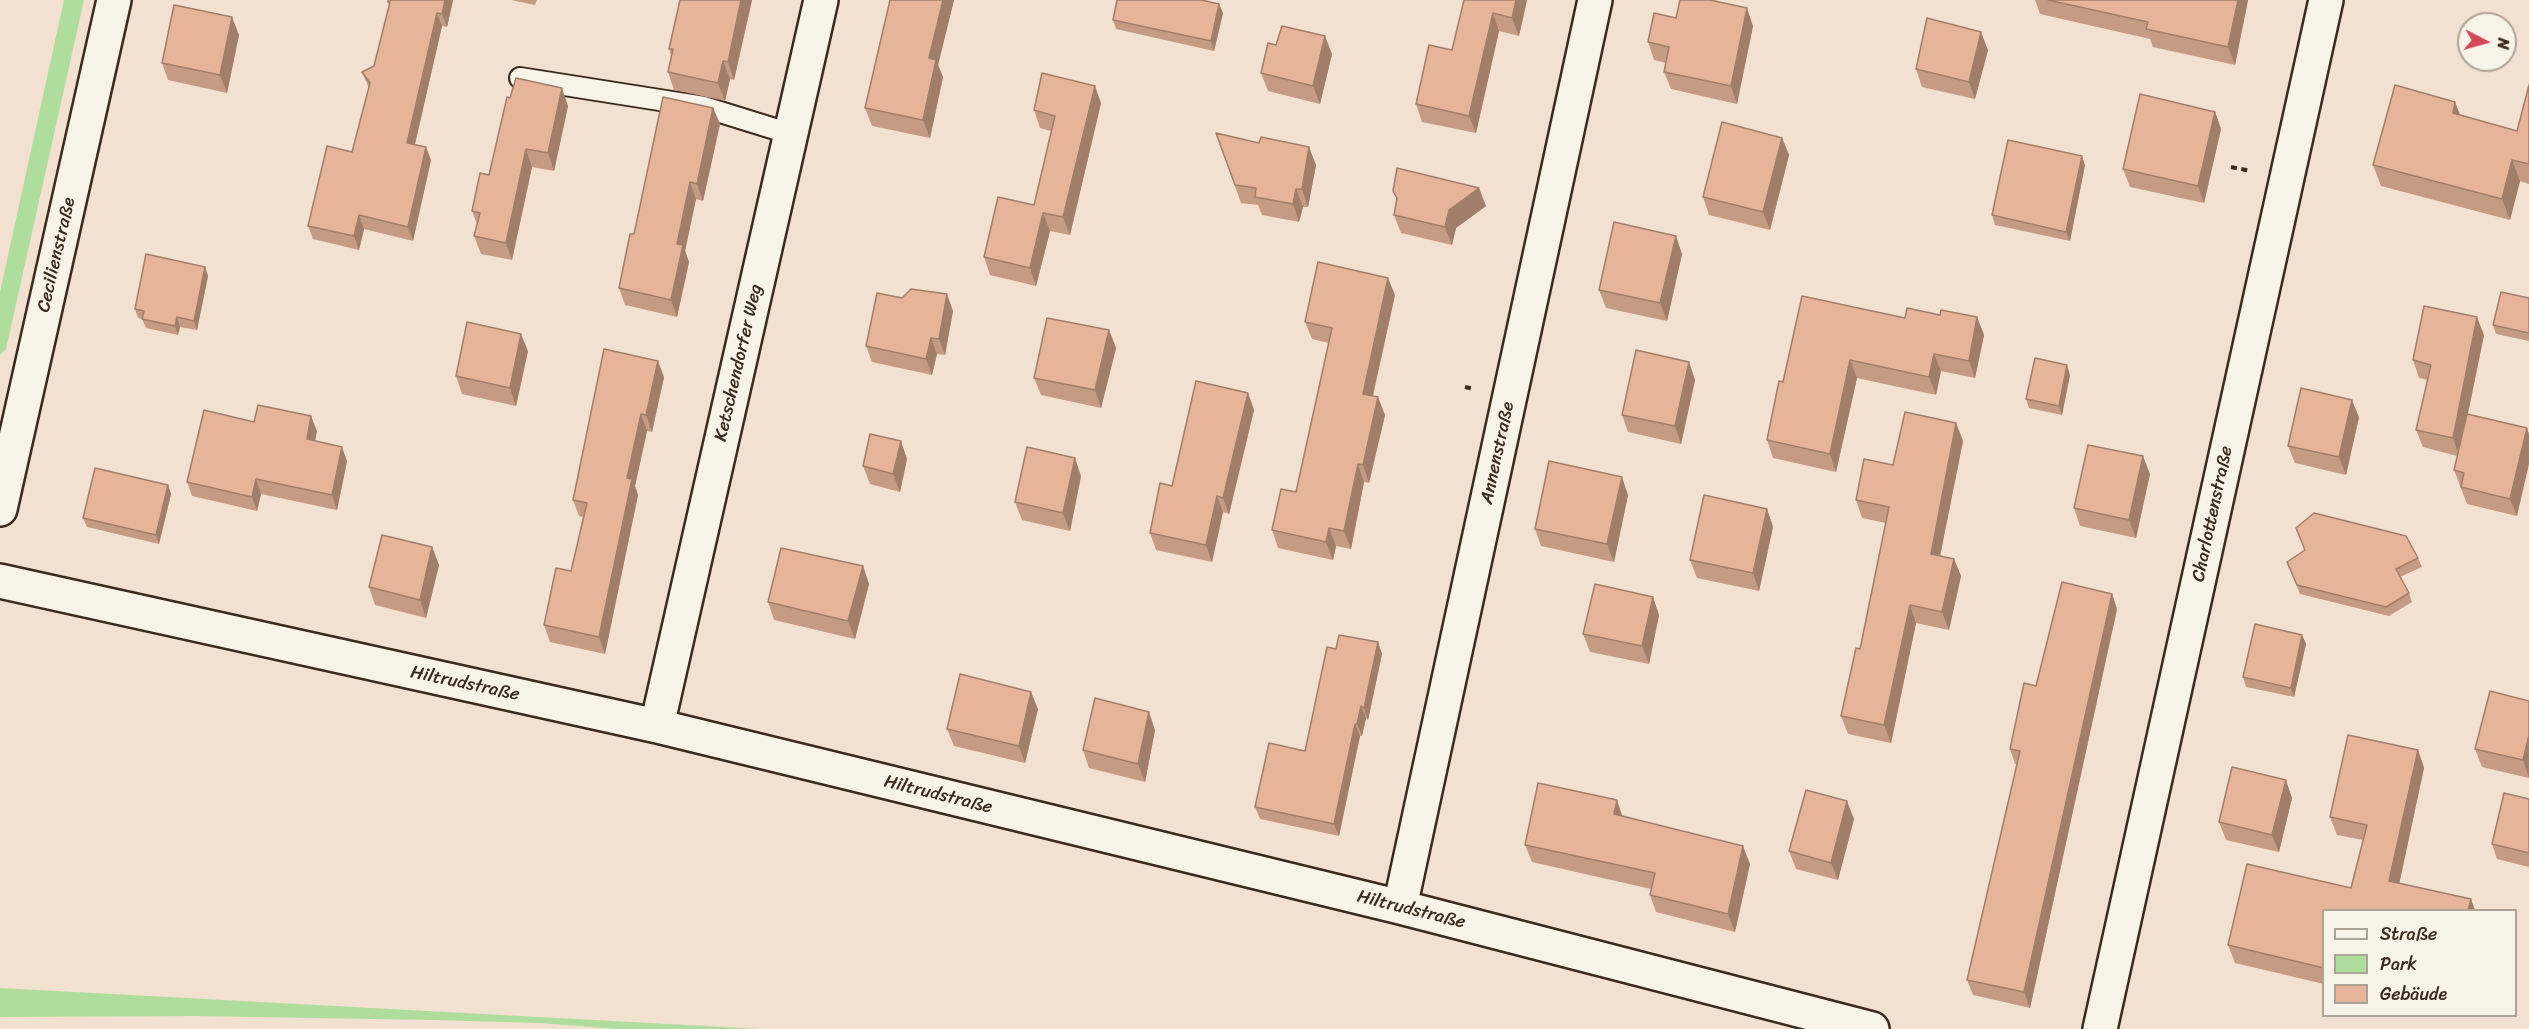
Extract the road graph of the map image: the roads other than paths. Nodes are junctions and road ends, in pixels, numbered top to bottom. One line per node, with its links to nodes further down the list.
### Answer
1 (114, 0): 7 (street, Cecilienstraße)
2 (821, 0): 6 (street, Ketschendorfer Weg)
3 (1595, 0): 10 (street, Annenstraße)
4 (2326, 0): 12 (street, Charlottenstraße)
5 (520, 78): 6 (lane)
6 (791, 134): 9 (street, Ketschendorfer Weg)
7 (0, 509)
8 (0, 581): 9 (street, Hiltrudstraße)
9 (657, 726): 10 (street, Hiltrudstraße)
10 (1400, 907): 11 (street, Hiltrudstraße)
11 (1872, 1029)
12 (2100, 1029)

